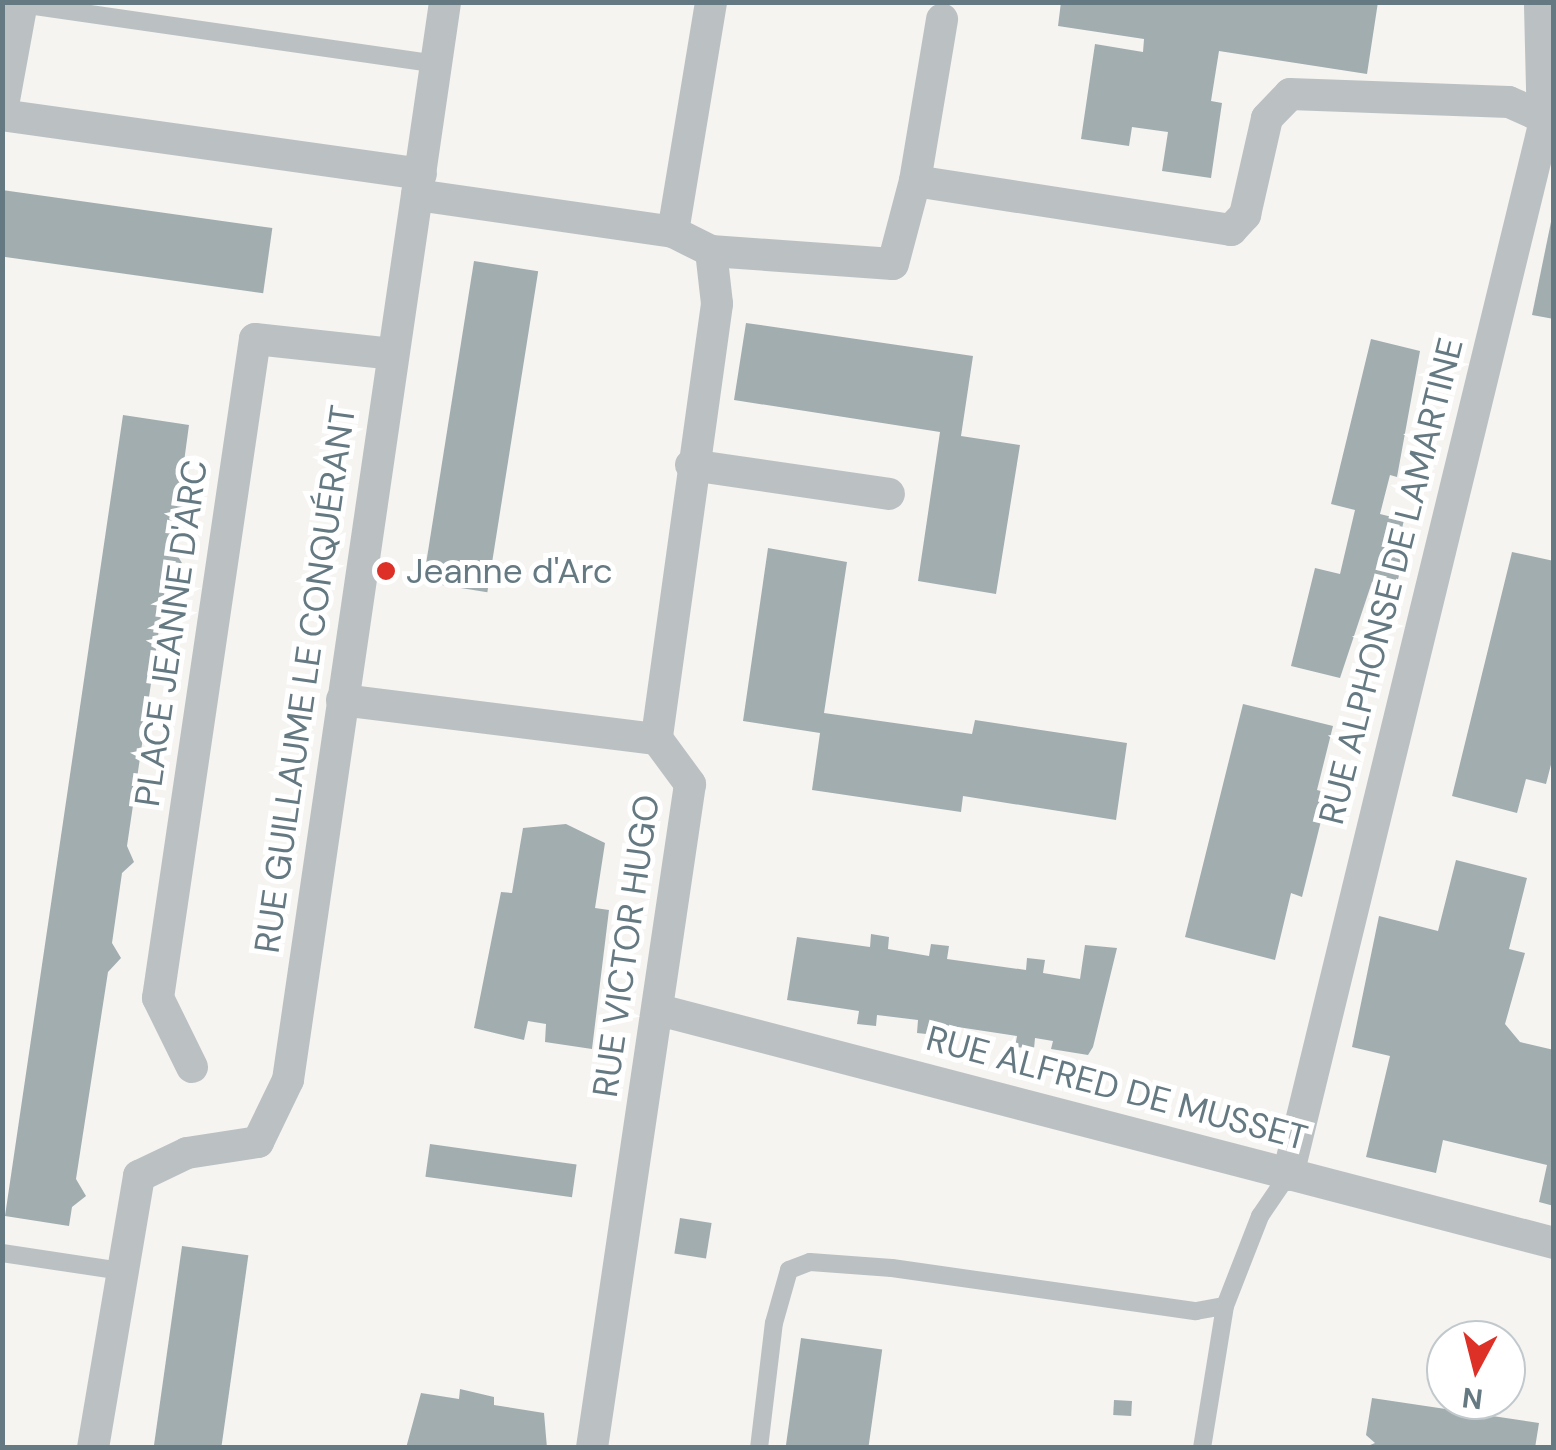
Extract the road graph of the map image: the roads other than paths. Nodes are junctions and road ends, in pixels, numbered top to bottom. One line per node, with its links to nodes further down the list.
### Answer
1 (445, 2): 6 (street, RUE GUILLAUME LE CONQUÉRANT)
2 (711, 2): 11 (street)
3 (1540, 2): 8 (street, RUE ALPHONSE DE LAMARTINE)
4 (21, 3): 6 (lane); 7 (street)
5 (942, 20): 9 (street)
6 (437, 64): 10 (street, RUE GUILLAUME LE CONQUÉRANT)
7 (2, 113): 10 (street)
8 (1542, 117): 9 (street); 20 (street, RUE ALPHONSE DE LAMARTINE)
9 (915, 181): 12 (street)
10 (419, 184): 11 (street); 13 (street, RUE GUILLAUME LE CONQUÉRANT)
11 (673, 232): 12 (street)
12 (711, 251): 14 (street)
13 (392, 354): 16 (street, RUE GUILLAUME LE CONQUÉRANT); 19 (street, PLACE JEANNE D'ARC)
14 (690, 465): 15 (street); 17 (street)
15 (888, 494)
16 (342, 700): 17 (street); 23 (street, RUE GUILLAUME LE CONQUÉRANT)
17 (656, 738): 18 (street, RUE VICTOR HUGO)
18 (660, 1010): 20 (street, RUE ALFRED DE MUSSET); 26 (street, RUE VICTOR HUGO)
19 (192, 1067)
20 (1288, 1175): 21 (street, RUE ALFRED DE MUSSET); 24 (lane)
21 (1554, 1242)
22 (2, 1253): 23 (lane)
23 (122, 1271): 25 (street)
24 (1225, 1306): 27 (lane); 28 (lane)
25 (93, 1443)
26 (592, 1448)
27 (759, 1448)
28 (1202, 1448)

